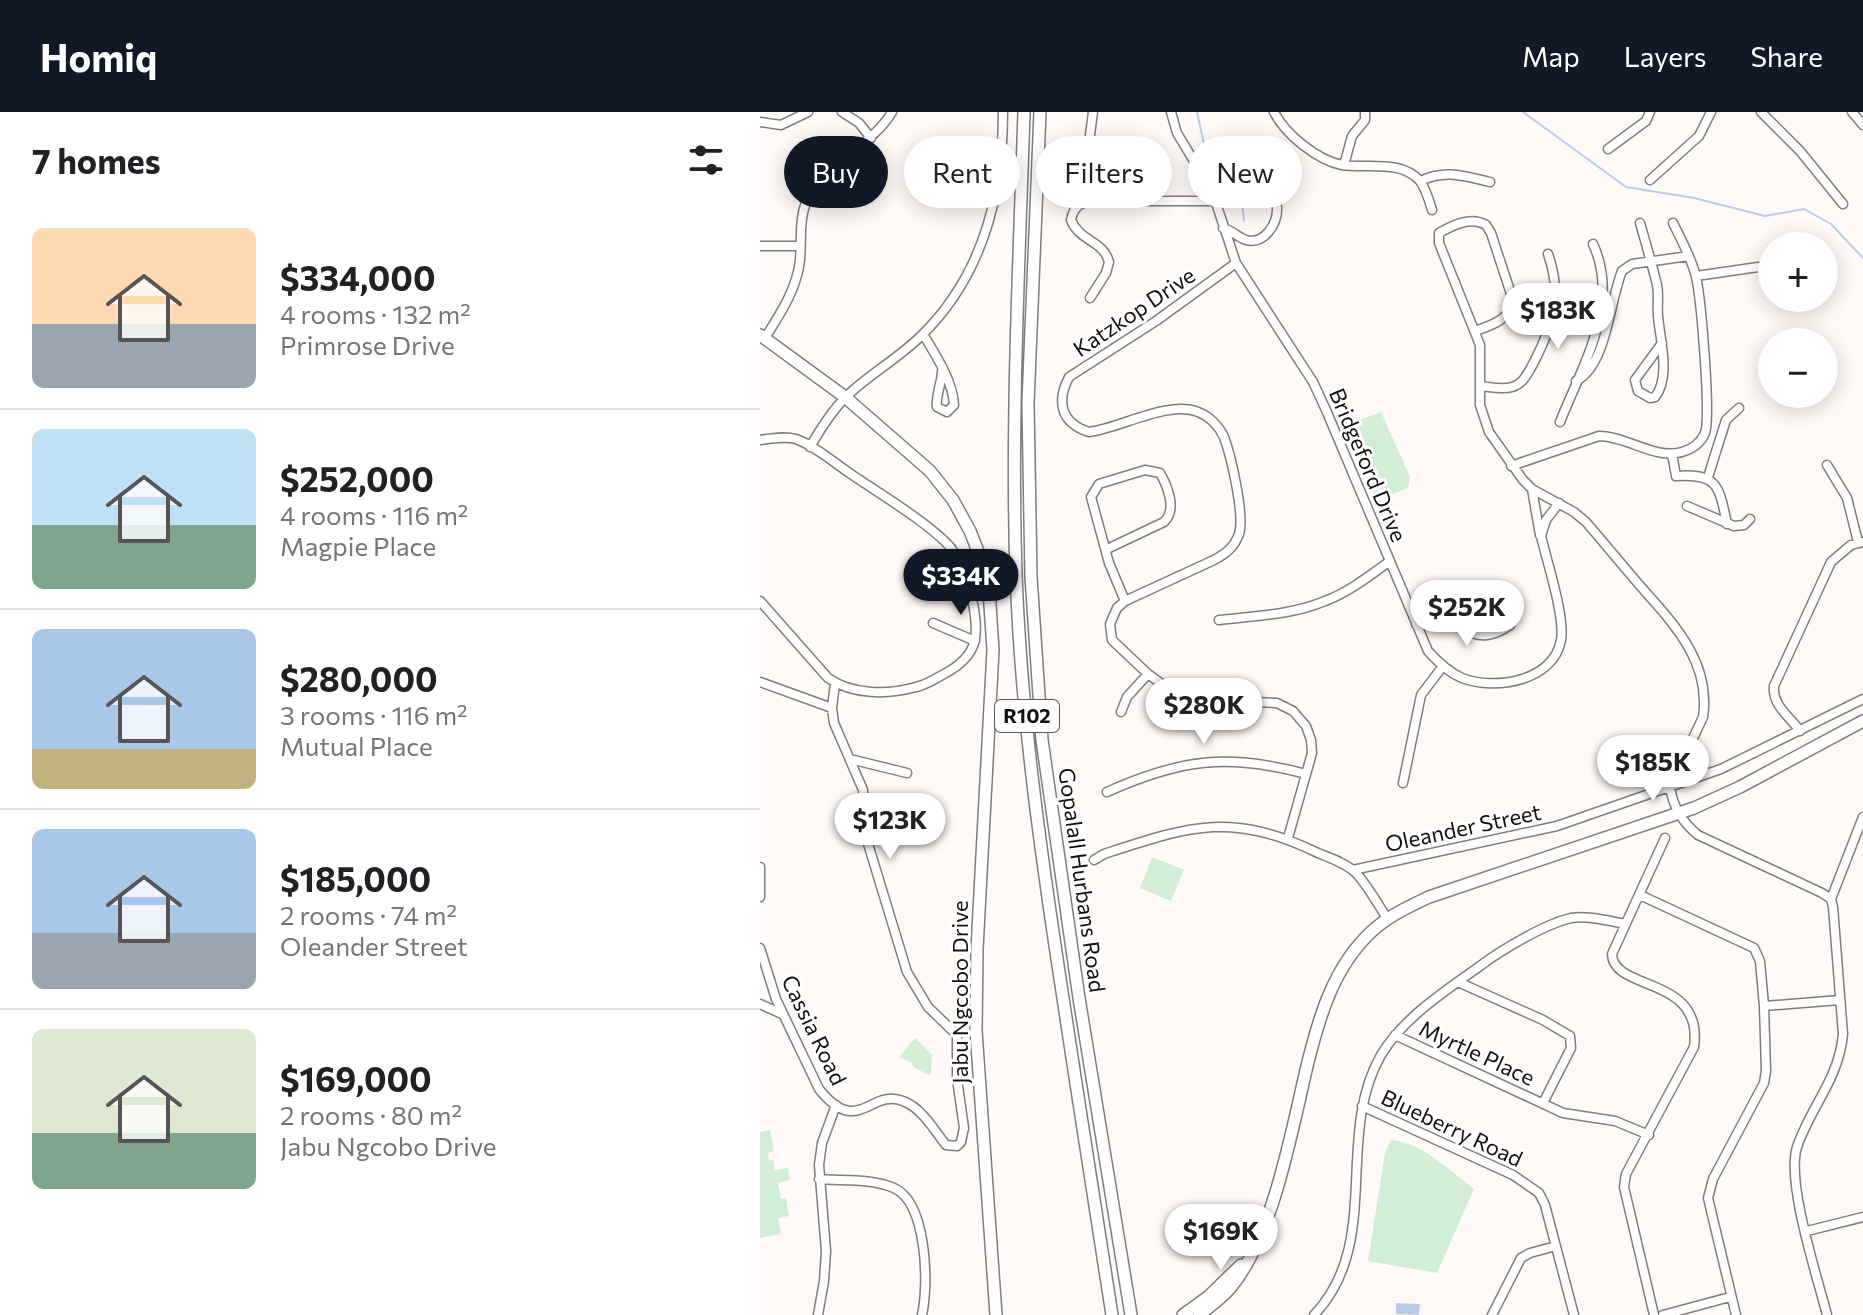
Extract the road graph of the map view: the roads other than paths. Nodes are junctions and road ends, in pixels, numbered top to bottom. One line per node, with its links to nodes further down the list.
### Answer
1 (808, 112): 15 (street)
2 (842, 112): 17 (street)
3 (892, 112): 18 (street)
4 (1003, 112): 46 (street)
5 (1024, 112): 130 (main road, Gopalall Hurbans Road / R102)
6 (1040, 112): 126 (main road, Gopalall Hurbans Road / R102)
7 (1093, 112): 19 (street)
8 (1171, 112): 21 (street, Bridgeford Drive)
9 (1274, 112): 22 (street)
10 (1365, 112): 22 (street)
11 (1650, 112): 20 (street)
12 (1711, 112): 23 (street)
13 (1761, 112): 27 (street)
14 (1852, 112): 16 (street)
15 (760, 122)
16 (1863, 125)
17 (869, 136)
18 (873, 136)
19 (1090, 136)
20 (1608, 149)
21 (1188, 150)
22 (1344, 165): 24 (street)
23 (1650, 180)
24 (1420, 181): 25 (street); 31 (street)
25 (1490, 182)
26 (1188, 201): 44 (street)
27 (1843, 204)
28 (806, 208): 37 (street)
29 (1217, 208): 34 (street, Bridgeford Drive)
30 (1277, 208): 34 (street)
31 (1432, 210)
32 (1640, 223): 40 (street)
33 (1673, 223): 39 (street)
34 (1223, 228): 41 (street, Bridgeford Drive)
35 (1593, 244): 50 (street)
36 (760, 246): 37 (street)
37 (800, 246): 47 (street)
38 (1548, 254): 51 (street)
39 (1689, 256): 40 (street); 43 (street)
40 (1649, 262): 48 (street); 50 (street)
41 (1236, 263): 72 (street, Bridgeford Drive); 74 (street, Katzkop Drive)
42 (1758, 267): 43 (street)
43 (1696, 276): 57 (street)
44 (1090, 298)
45 (1475, 331): 45 (street); 51 (street)
46 (923, 334): 49 (street); 52 (street)
47 (763, 337): 52 (main road, Jabu Ngcobo Drive)
48 (1662, 343): 48 (street)
49 (942, 371)
50 (1576, 381): 54 (street)
51 (1480, 386): 58 (street)
52 (845, 397): 56 (street); 113 (main road, Jabu Ngcobo Drive)
53 (1739, 408): 62 (street)
54 (1560, 422)
55 (760, 440): 56 (street)
56 (810, 447): 79 (street)
57 (1672, 454): 59 (street); 62 (street)
58 (1504, 455): 59 (street); 61 (street)
59 (1529, 459): 61 (street); 63 (street)
60 (1827, 465): 70 (street)
61 (1511, 466): 63 (street)
62 (1708, 477): 68 (street)
63 (1523, 480): 64 (street)
64 (1532, 489): 65 (street); 69 (street)
65 (1559, 503): 69 (street); 93 (street)
66 (1687, 506): 68 (street)
67 (1750, 519): 68 (street)
68 (1727, 524)
69 (1541, 536): 80 (street)
70 (1861, 542): 88 (street)
71 (1107, 549): 71 (street); 74 (street)
72 (1390, 561): 75 (street); 77 (street, Bridgeford Drive)
73 (760, 601): 83 (street)
74 (1125, 601): 81 (street)
75 (1219, 620)
76 (933, 623): 79 (street)
77 (1416, 624): 78 (street); 80 (street, Bridgeford Drive)
78 (1510, 625)
79 (975, 641): 83 (street)
80 (1443, 666): 92 (street)
81 (1148, 674): 86 (street); 91 (street)
82 (760, 682): 85 (street)
83 (835, 683): 85 (street)
84 (1863, 699): 88 (street, Oleander Street)
85 (832, 708): 89 (street)
86 (1121, 712)
87 (1863, 721): 95 (main road)
88 (1800, 731): 93 (street, Oleander Street)
89 (850, 759): 90 (street); 114 (street)
90 (907, 773)
91 (1306, 774): 94 (street); 97 (street)
92 (1403, 783)
93 (1670, 787): 95 (street); 101 (street, Oleander Street)
94 (1107, 792)
95 (1679, 813): 104 (street); 105 (main road)
96 (1863, 817): 104 (street)
97 (1288, 838): 99 (street); 101 (street)
98 (1665, 838): 102 (street)
99 (1094, 860)
100 (760, 867): 103 (street)
101 (1353, 870): 105 (street)
102 (1640, 895): 106 (street); 111 (street)
103 (760, 897)
104 (1831, 899): 109 (street)
105 (1387, 918): 124 (main road)
106 (1626, 924): 108 (street); 119 (street)
107 (760, 948): 112 (street, Cassia Road)
108 (1458, 982): 115 (street); 116 (street, Myrtle Place)
109 (1840, 1000): 111 (street); 122 (street)
110 (760, 1004): 112 (street)
111 (1764, 1006): 125 (street)
112 (783, 1015): 117 (street, Cassia Road)
113 (976, 1031): 114 (street); 129 (main road, Jabu Ngcobo Drive)
114 (957, 1035): 117 (street, Cassia Road)
115 (1395, 1035): 116 (street, Myrtle Place); 118 (street)
116 (1543, 1103): 119 (street, Myrtle Place)
117 (836, 1105): 120 (street)
118 (1362, 1106): 123 (street, Blueberry Road); 135 (street)
119 (1649, 1135): 138 (street)
120 (819, 1179): 127 (street); 128 (street)
121 (1863, 1217): 122 (street)
122 (1807, 1231): 141 (street)
123 (1556, 1246): 136 (street); 137 (street, Blueberry Road)
124 (1248, 1259): 133 (main road); 134 (main road)
125 (1730, 1297): 139 (street); 140 (street)
126 (1129, 1300): 131 (main road, Gopalall Hurbans Road / R102); 132 (main road)
127 (818, 1315)
128 (922, 1315)
129 (996, 1315)
130 (1110, 1315)
131 (1131, 1315)
132 (1138, 1315)
133 (1183, 1315)
134 (1199, 1315)
135 (1314, 1315)
136 (1492, 1315)
137 (1574, 1315)
138 (1654, 1315)
139 (1663, 1315)
140 (1736, 1315)
141 (1827, 1315)

